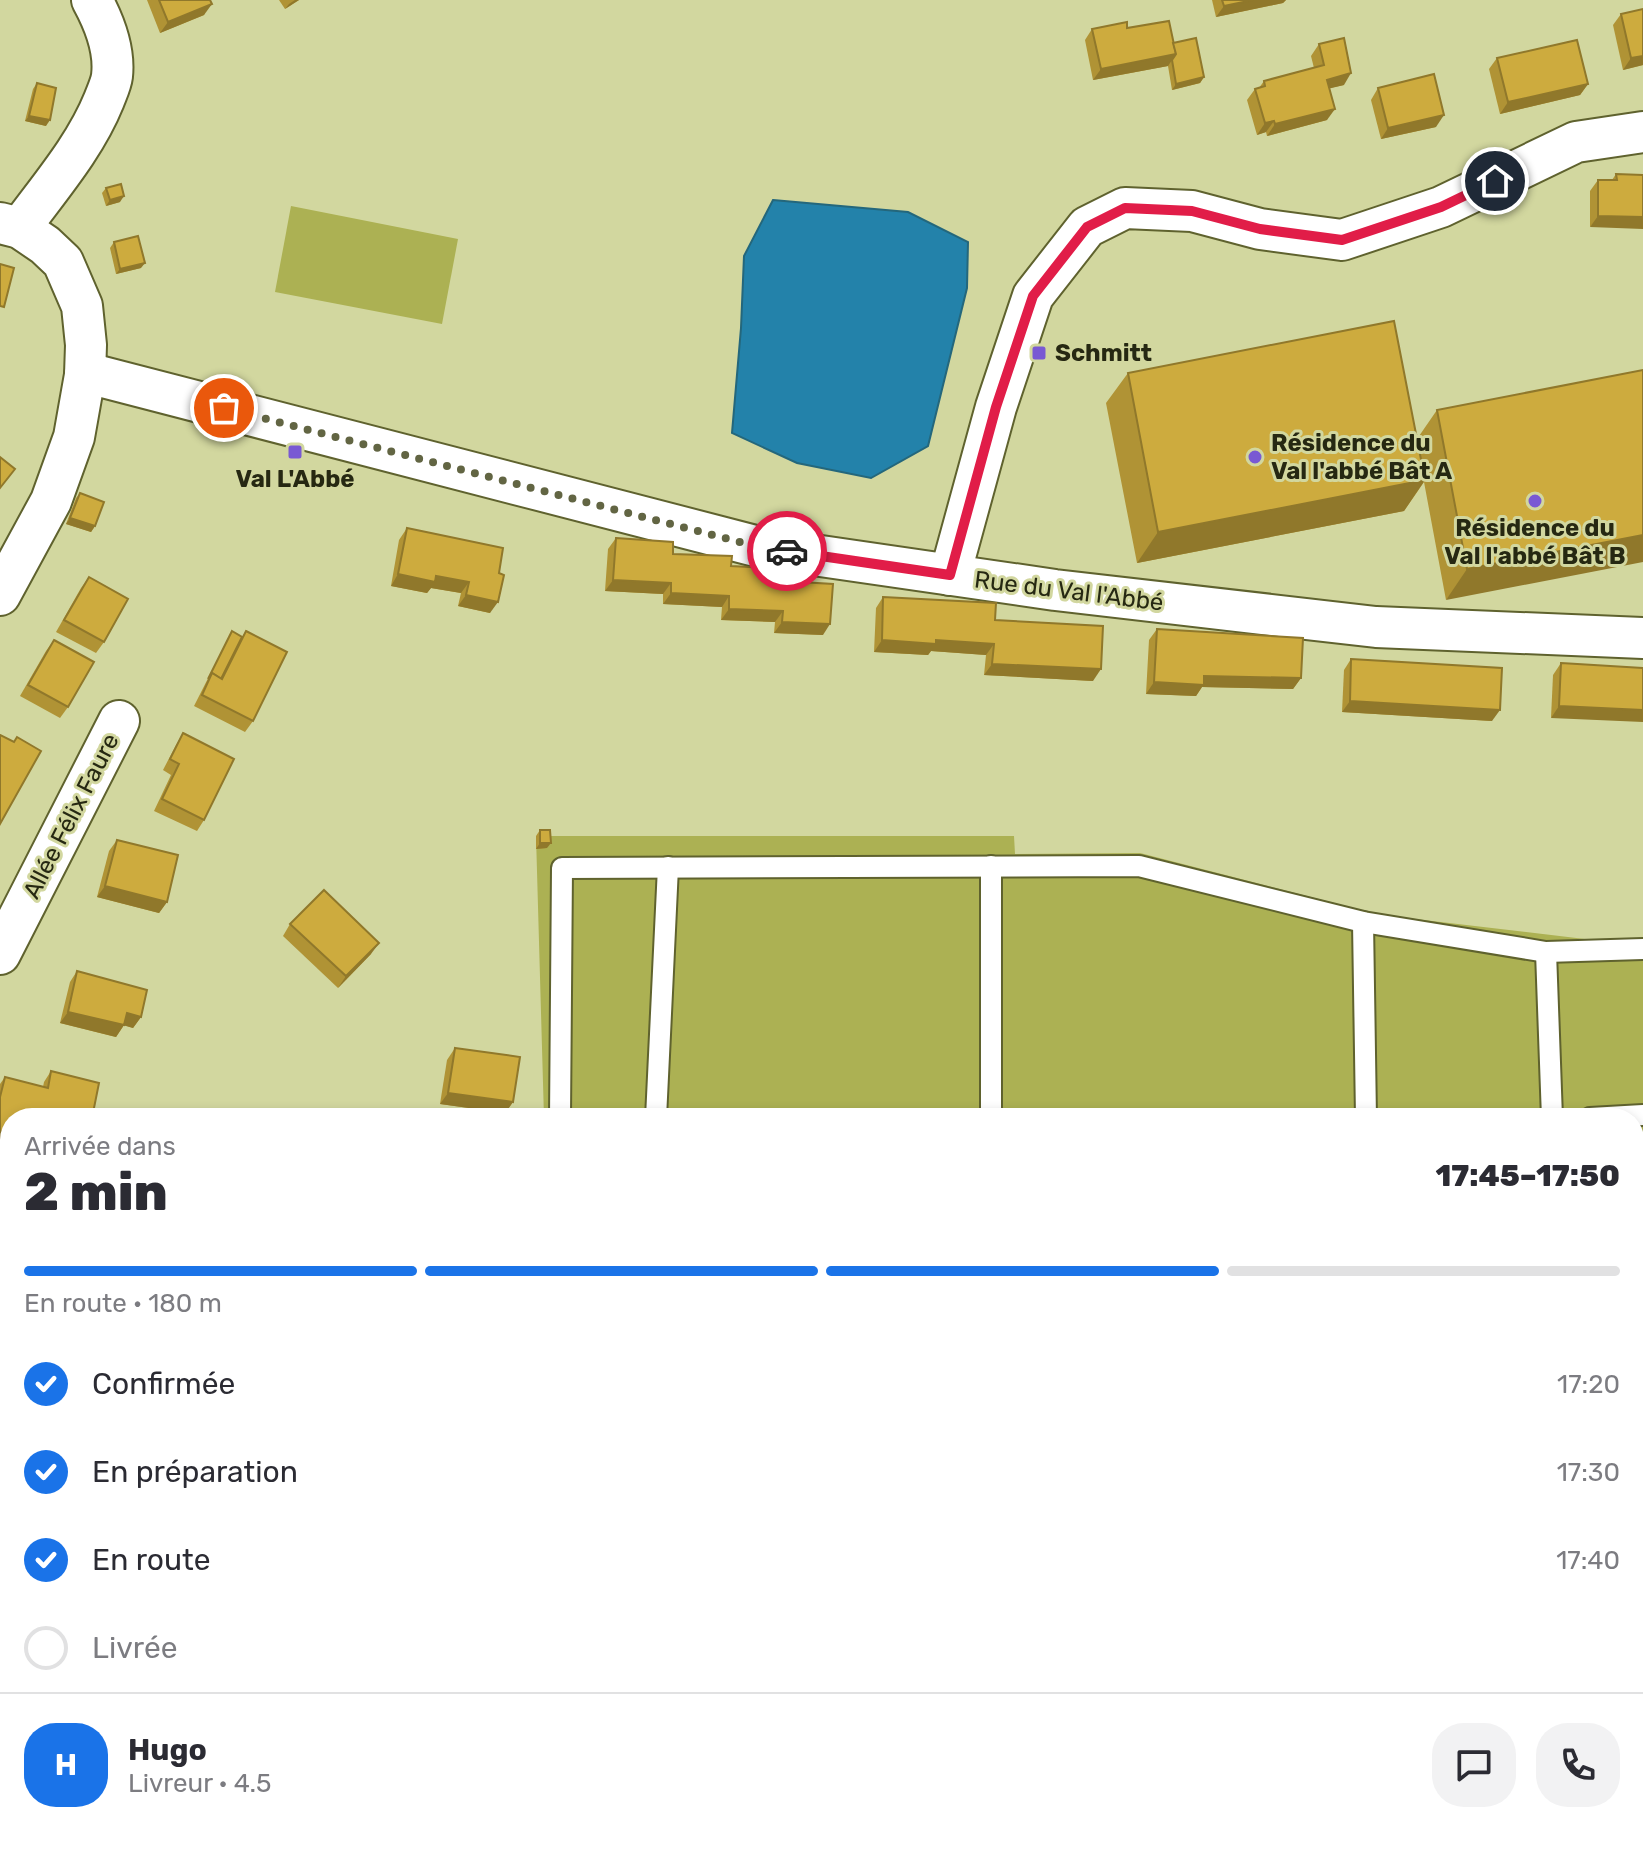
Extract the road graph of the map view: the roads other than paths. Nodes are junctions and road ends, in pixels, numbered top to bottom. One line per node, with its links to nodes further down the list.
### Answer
1 (92, 0): 3 (street)
2 (1643, 132): 5 (street)
3 (10, 226): 4 (street)
4 (85, 375): 5 (street, Rue du Val l'Abbé); 6 (street)
5 (950, 575): 7 (street, Rue du Val l'Abbé)
6 (0, 595)
7 (1643, 638)
8 (119, 721): 11 (street, Allée Félix Faure)
9 (991, 866): 10 (lane); 12 (lane); 18 (lane)
10 (668, 867): 16 (lane); 17 (lane)
11 (11, 906): 15 (street, Allée Félix Faure)
12 (1363, 922): 14 (lane); 19 (lane)
13 (1643, 949): 14 (lane)
14 (1546, 952): 20 (lane)
15 (0, 954)
16 (560, 1108)
17 (656, 1108)
18 (991, 1108)
19 (1366, 1108)
20 (1552, 1108)

